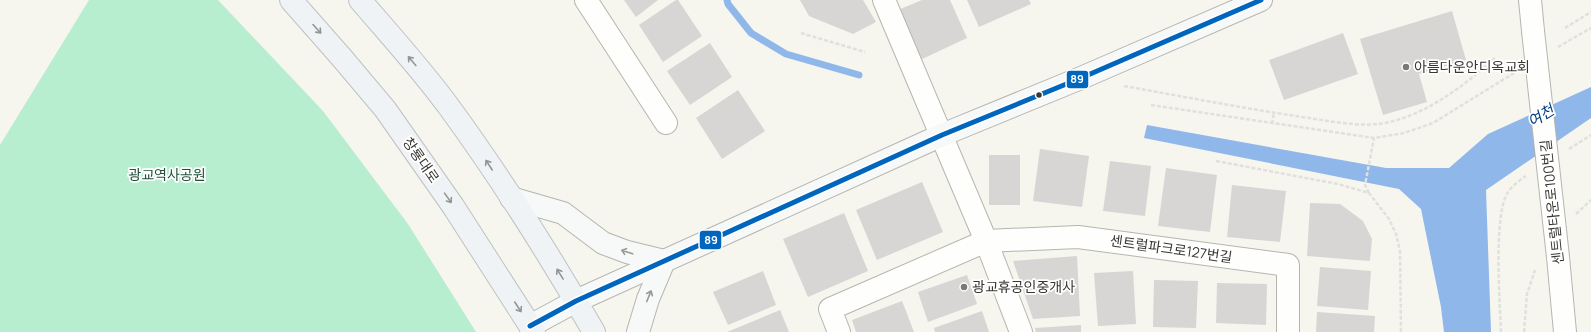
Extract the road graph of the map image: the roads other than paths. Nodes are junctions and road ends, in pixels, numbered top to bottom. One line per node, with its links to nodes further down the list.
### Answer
1 (290, 0): 13 (main road, 창룡대로, one-way to 13)
2 (360, 0): 9 (main road, one-way to 2)
3 (586, 0): 7 (street)
4 (884, 0): 8 (street)
5 (1261, 0): 8 (street)
6 (1530, 0): 19 (street, 센트럴타운로100번길, bridge)
7 (666, 123)
8 (942, 135): 10 (street); 11 (street)
9 (511, 198): 11 (street, one-way to 9); 12 (main road, one-way to 9)
10 (986, 241): 16 (street, 센트럴파크로127번길); 17 (street); 18 (street, 센트럴파크로127번길)
11 (664, 261): 12 (street); 15 (street, one-way to 11)
12 (576, 301): 13 (street); 14 (main road)
13 (532, 329)
14 (594, 332)
15 (638, 332)
16 (839, 332)
17 (1021, 332)
18 (1288, 332)
19 (1565, 332)

